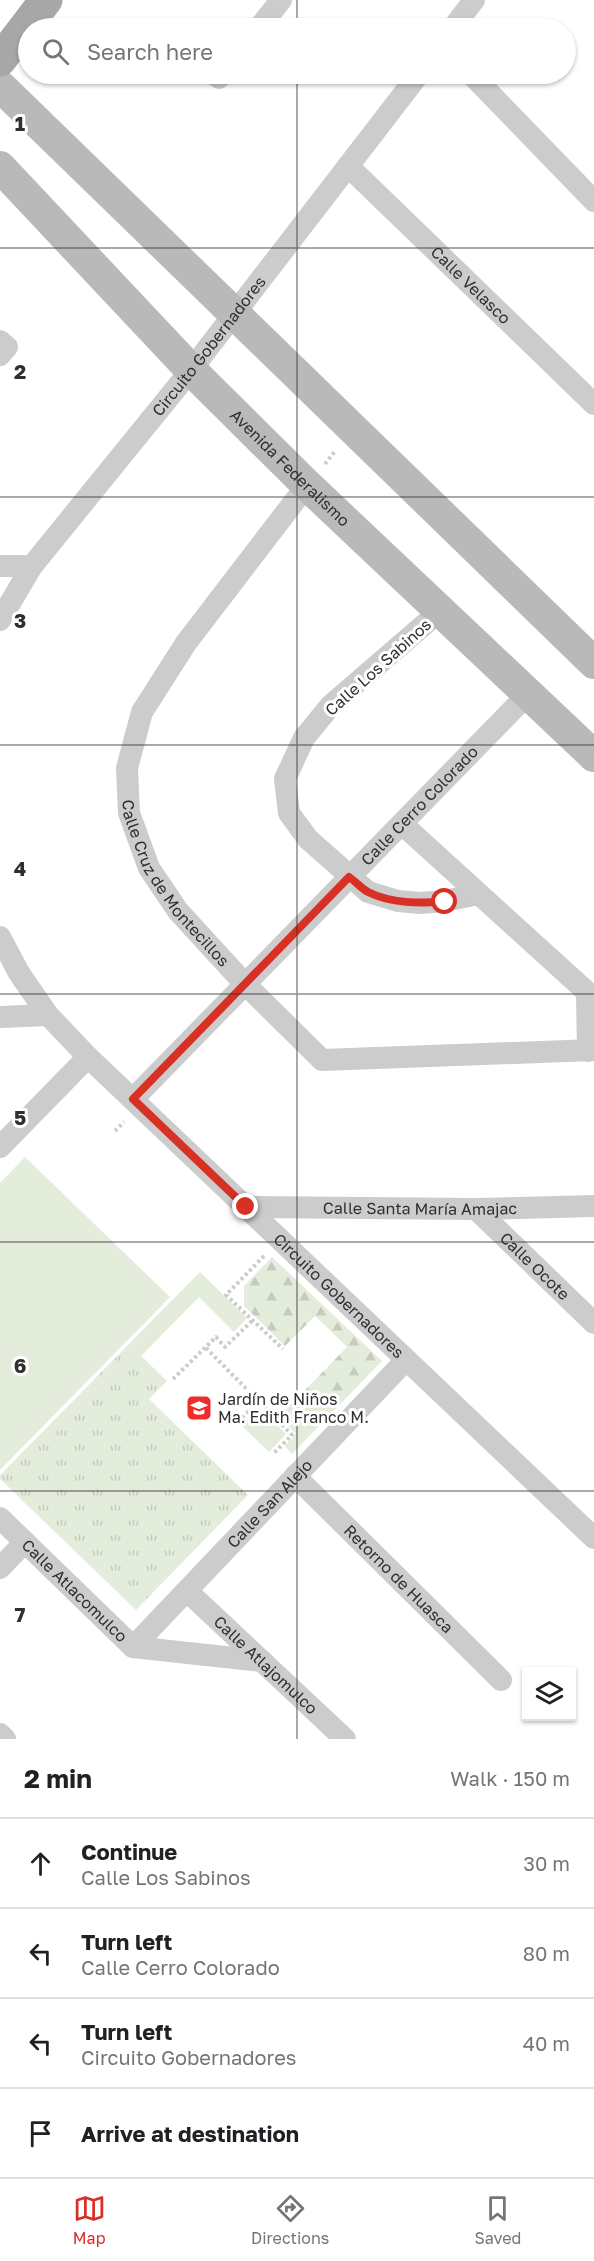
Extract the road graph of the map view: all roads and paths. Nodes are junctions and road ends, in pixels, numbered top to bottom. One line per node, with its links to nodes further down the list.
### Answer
1 (46, 0): 4 (main road)
2 (281, 0): 5 (street)
3 (474, 0): 6 (street)
4 (32, 18)
5 (267, 18)
6 (460, 18)
7 (18, 37): 8 (main road)
8 (0, 60)
9 (411, 84): 12 (street, Circuito Gobernadores)
10 (481, 84): 14 (street)
11 (0, 86): 15 (main road)
12 (348, 166): 15 (street, Circuito Gobernadores); 19 (street, Calle Velasco)
13 (0, 167): 18 (main road, Avenida Federalismo)
14 (594, 201)
15 (234, 314): 18 (street, Circuito Gobernadores); 20 (main road)
16 (0, 341): 17 (street)
17 (0, 355)
18 (191, 370): 21 (main road, Avenida Federalismo); 23 (street, Circuito Gobernadores)
19 (592, 400)
20 (353, 430): 21 (path); 26 (main road)
21 (307, 485): 24 (main road, Avenida Federalismo); 33 (street, Calle Cruz de Montecillos)
22 (0, 566): 23 (street)
23 (33, 566): 25 (street, Circuito Gobernadores)
24 (441, 611): 27 (main road, Avenida Federalismo); 30 (street, Calle Los Sabinos)
25 (0, 620)
26 (594, 663)
27 (528, 694): 28 (main road, Avenida Federalismo); 29 (street, Calle Cerro Colorado)
28 (594, 756)
29 (402, 824): 30 (street, Calle Cerro Colorado); 31 (street)
30 (349, 877): 31 (street, Calle Los Sabinos); 33 (street, Calle Cerro Colorado)
31 (478, 894): 36 (street)
32 (0, 937): 34 (street, Circuito Gobernadores)
33 (244, 983): 36 (street, Calle Cruz de Montecillos); 38 (street, Calle Cerro Colorado)
34 (48, 1015): 35 (street); 37 (street, Circuito Gobernadores)
35 (0, 1017)
36 (591, 1051)
37 (88, 1057): 38 (street, Circuito Gobernadores); 39 (street)
38 (133, 1099): 41 (street, Circuito Gobernadores)
39 (0, 1147)
40 (594, 1206): 42 (street, Calle Santa María Amajac)
41 (246, 1207): 42 (street, Calle Santa María Amajac); 48 (street, Circuito Gobernadores)
42 (476, 1209): 45 (street, Calle Ocote)
43 (268, 1252): 44 (path)
44 (253, 1320): 46 (path); 47 (path)
45 (594, 1323)
46 (206, 1348): 49 (path); 50 (path)
47 (283, 1348)
48 (406, 1360): 53 (street, Calle San Alejo); 55 (street, Circuito Gobernadores)
49 (173, 1379)
50 (259, 1401): 51 (path); 52 (path)
51 (238, 1422)
52 (273, 1454)
53 (295, 1476): 58 (street, Calle San Alejo); 61 (street, Retorno de Huasca)
54 (0, 1518): 56 (street, Calle Atlacomulco)
55 (589, 1524)
56 (25, 1542): 57 (street); 59 (street, Calle Atlacomulco)
57 (0, 1568)
58 (187, 1592): 59 (street, Calle San Alejo); 60 (street, Calle Atlajomulco)
59 (132, 1647): 60 (street, Calle Atlacomulco)
60 (262, 1661): 64 (street, Calle Atlajomulco)
61 (501, 1680)
62 (0, 1734): 63 (street)
63 (5, 1739)
64 (345, 1739)

